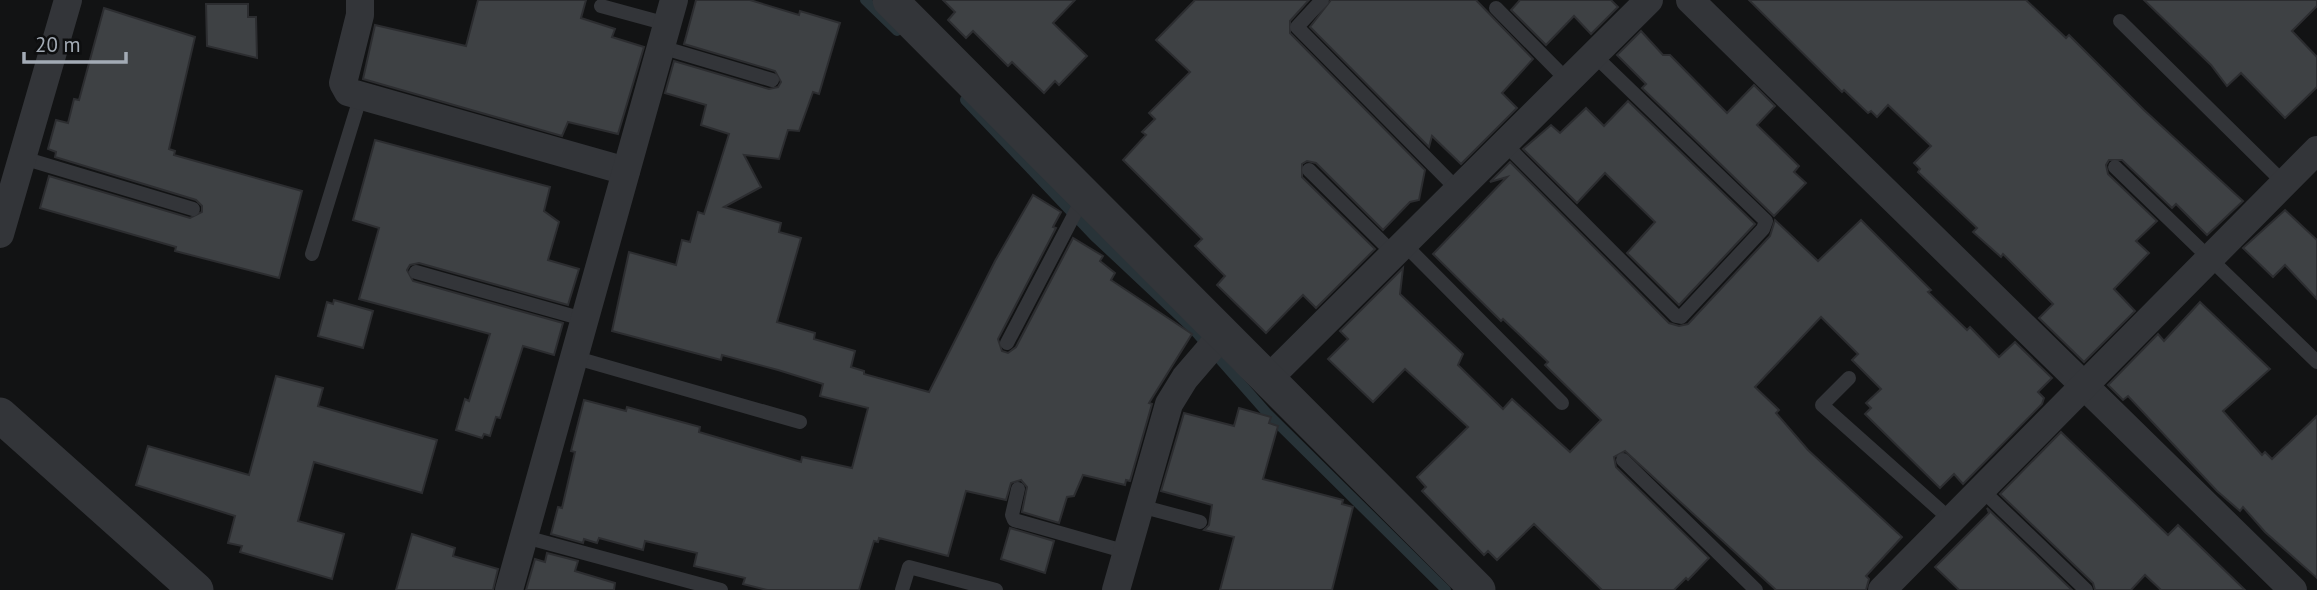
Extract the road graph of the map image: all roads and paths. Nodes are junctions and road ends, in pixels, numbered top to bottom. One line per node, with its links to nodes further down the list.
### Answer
1 (68, 0): 17 (street)
2 (360, 0): 14 (street)
3 (890, 0): 23 (street)
4 (1322, 0): 22 (lane)
5 (1649, 0): 11 (street)
6 (1690, 0): 37 (street)
7 (601, 6): 10 (lane)
8 (1496, 8): 13 (lane)
9 (2120, 21): 21 (lane)
10 (668, 24): 12 (lane); 20 (street)
11 (1594, 55): 13 (street); 15 (lane)
12 (772, 80)
13 (1568, 81): 15 (street)
14 (361, 95): 20 (street); 27 (lane)
15 (1504, 144): 22 (street)
16 (2317, 150): 21 (street)
17 (23, 158): 24 (lane); 25 (street)
18 (2115, 167): 28 (lane)
19 (1310, 170): 26 (lane)
20 (626, 171): 30 (street)
21 (2284, 183): 28 (street)
22 (1458, 190): 26 (street)
23 (1084, 196): 31 (street); 32 (lane)
24 (193, 209)
25 (0, 234)
26 (1399, 249): 36 (street); 38 (lane)
27 (312, 254)
28 (2208, 256): 34 (lane); 37 (street)
29 (416, 272): 30 (lane)
30 (583, 319): 33 (street)
31 (1222, 335): 36 (street); 44 (street)
32 (1007, 343)
33 (573, 357): 40 (lane); 47 (street)
34 (2317, 362)
35 (1849, 378): 45 (lane)
36 (1267, 380): 55 (street)
37 (2082, 387): 43 (street); 59 (street)
38 (1562, 403)
39 (0, 415): 49 (street)
40 (800, 422)
41 (1623, 460): 56 (lane)
42 (1018, 489): 48 (lane)
43 (1981, 489): 45 (street); 58 (lane)
44 (1140, 506): 46 (lane); 48 (street)
45 (1951, 520): 57 (street)
46 (1200, 522)
47 (525, 537): 50 (street); 51 (lane)
48 (1127, 552): 54 (street)
49 (196, 590)
50 (509, 590)
51 (722, 590)
52 (902, 590): 53 (lane)
53 (996, 590)
54 (1116, 590)
55 (1478, 590)
56 (1756, 590)
57 (1882, 590)
58 (2086, 590)
59 (2293, 590)

